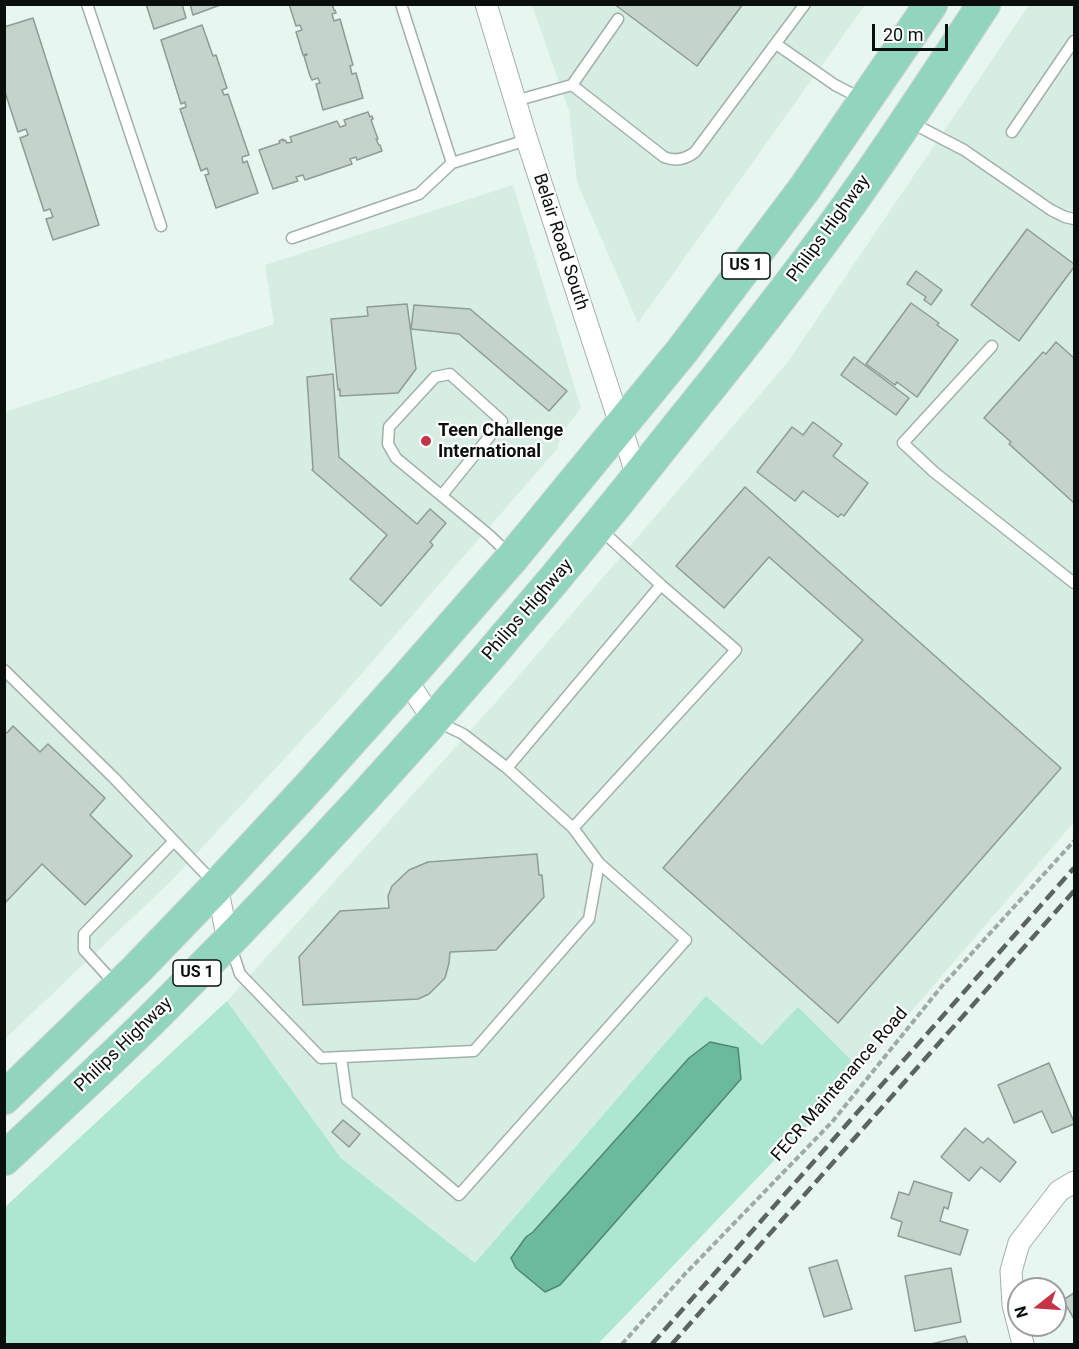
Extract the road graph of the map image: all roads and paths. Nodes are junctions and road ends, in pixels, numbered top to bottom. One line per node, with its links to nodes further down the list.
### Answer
1 (87, 4): 18 (lane)
2 (401, 4): 16 (lane)
3 (486, 4): 11 (street, Belair Road South)
4 (806, 4): 9 (lane)
5 (931, 4): 12 (main road, US 1)
6 (984, 4): 13 (main road, Philips Highway / US 1)
7 (618, 19): 10 (lane)
8 (1074, 41): 14 (lane)
9 (776, 44): 10 (lane); 12 (lane)
10 (572, 85): 11 (lane)
11 (515, 100): 15 (street, Belair Road South)
12 (865, 101): 13 (main road); 21 (main road, US 1)
13 (908, 120): 17 (lane); 22 (main road, Philips Highway / US 1)
14 (1012, 132)
15 (527, 140): 16 (lane); 21 (street, Belair Road South)
16 (452, 163): 19 (lane)
17 (1074, 219)
18 (161, 226)
19 (292, 238)
20 (992, 346): 26 (lane)
21 (620, 425): 22 (street, Belair Road South); 25 (main road, US 1)
22 (638, 478): 24 (main road, Philips Highway / US 1)
23 (441, 495): 23 (lane); 25 (lane)
24 (598, 527): 27 (lane); 30 (main road, Philips Highway / US 1)
25 (512, 558): 29 (main road, US 1)
26 (1074, 583)
27 (661, 585): 31 (lane); 32 (lane)
28 (4, 670): 33 (lane)
29 (406, 679): 30 (street); 36 (main road, US 1)
30 (433, 720): 31 (lane); 37 (main road, Philips Highway / US 1)
31 (507, 768): 32 (lane)
32 (573, 828): 35 (lane)
33 (174, 841): 36 (lane); 38 (lane)
34 (1074, 841): 43 (path, FECR Maintenance Road)
35 (599, 863): 39 (lane); 39 (lane)
36 (217, 886): 37 (street); 38 (main road, US 1)
37 (228, 941): 39 (lane); 41 (main road, Philips Highway / US 1)
38 (118, 987): 40 (main road, US 1)
39 (341, 1057)
40 (4, 1098)
41 (4, 1159)
42 (1067, 1186): 44 (street)
43 (622, 1344)
44 (1023, 1344)

